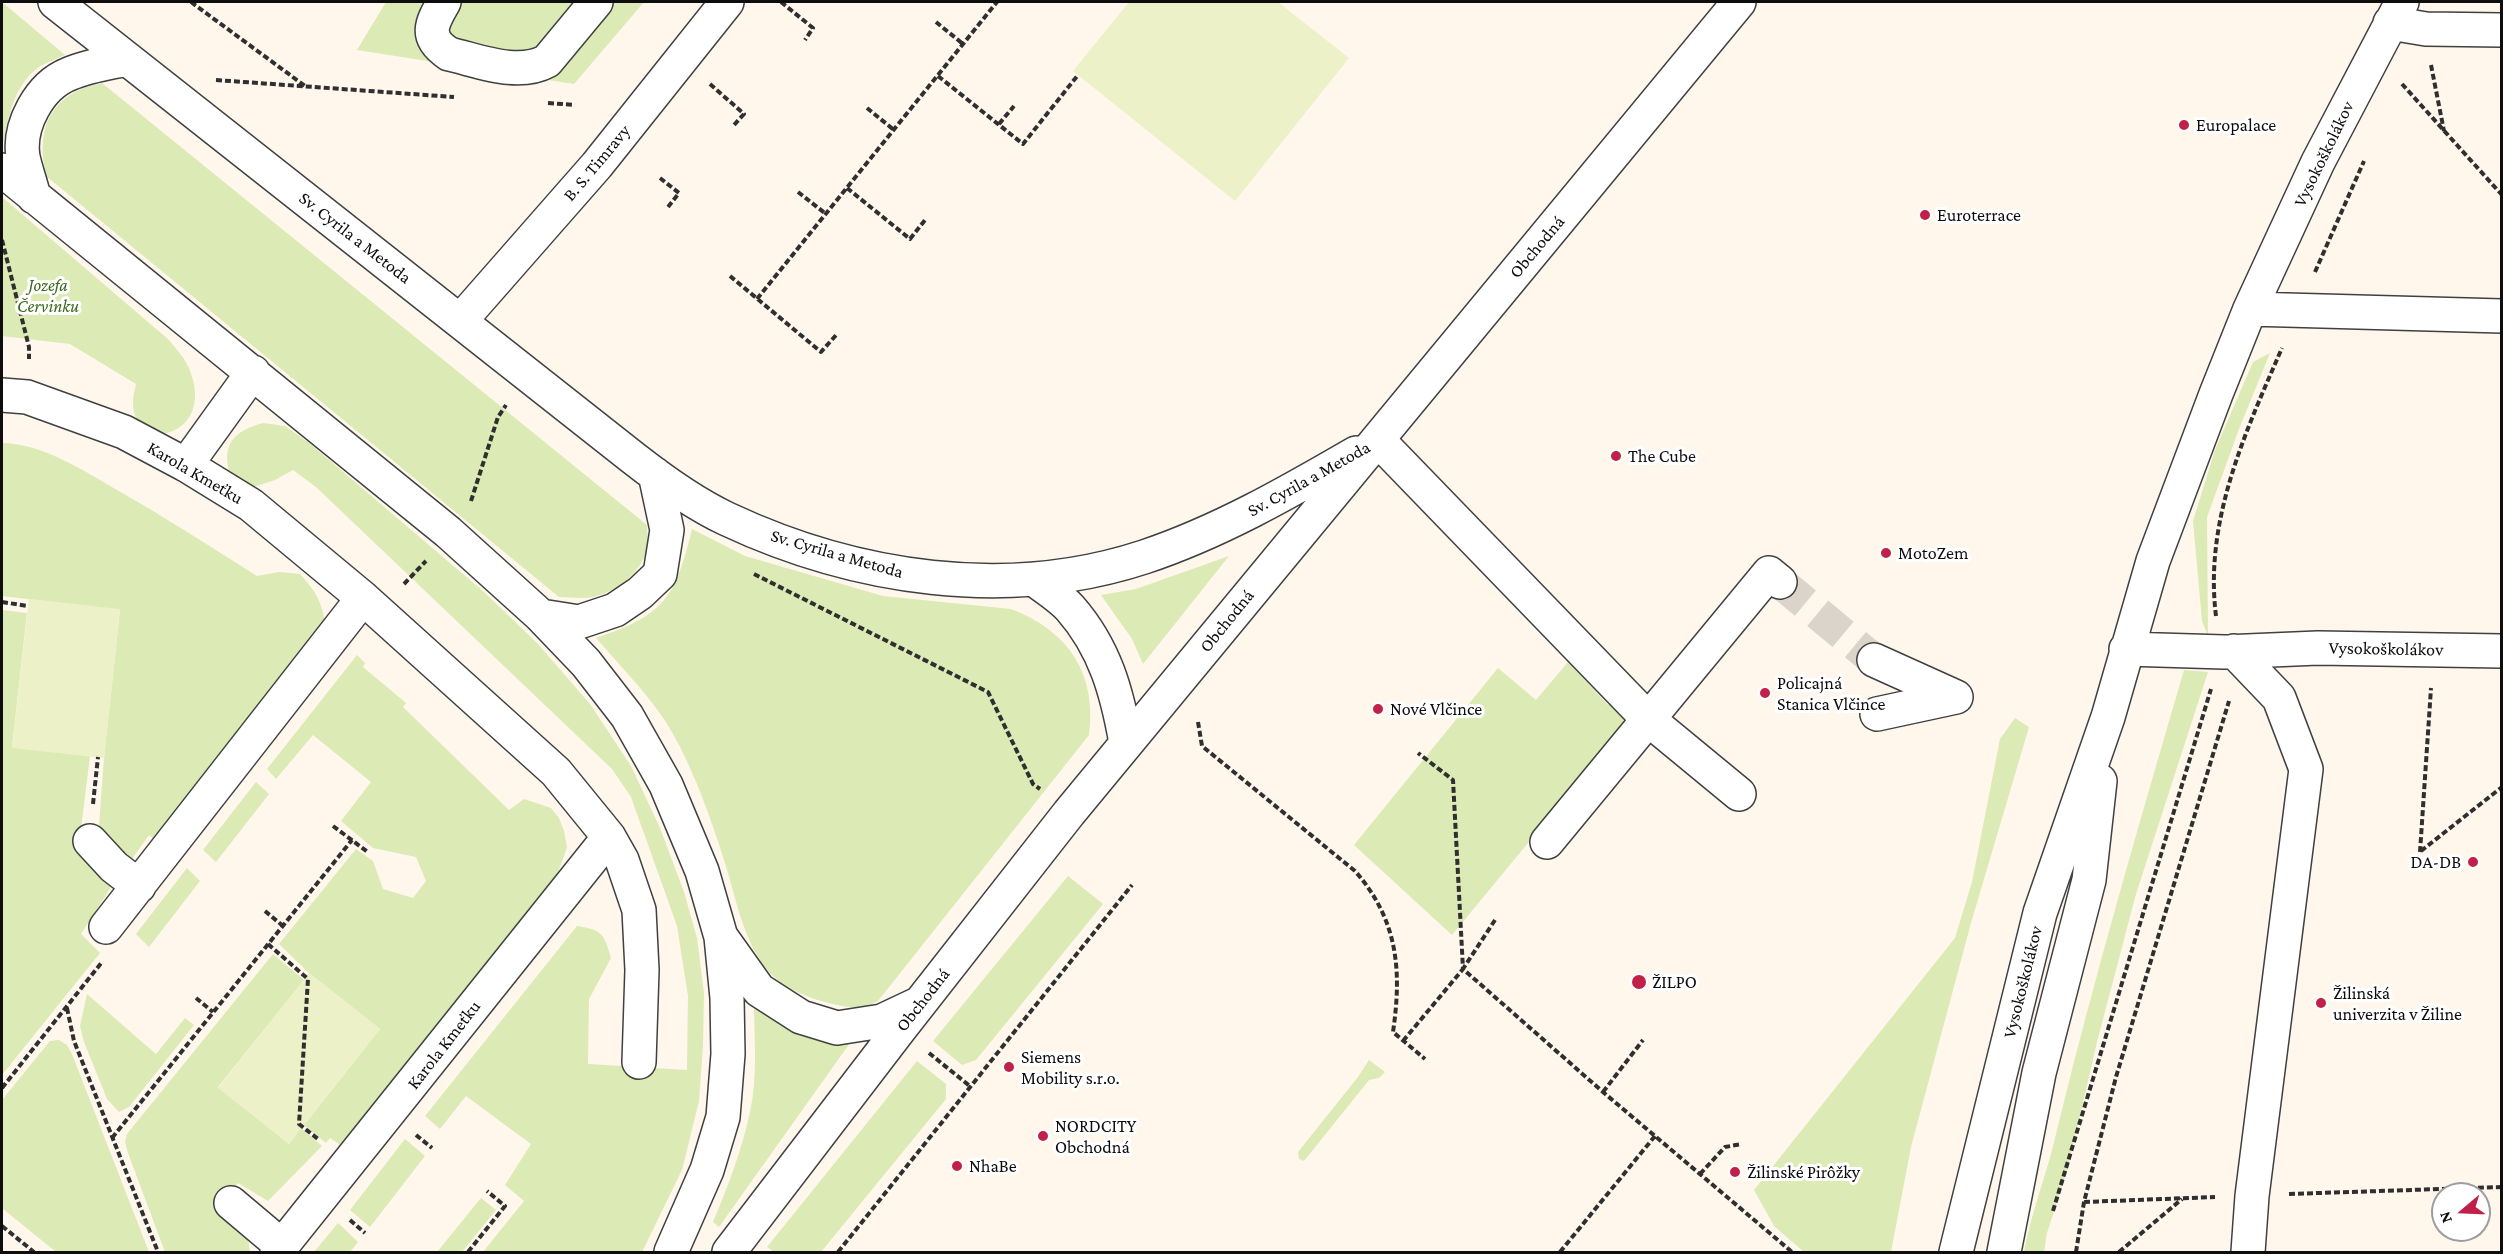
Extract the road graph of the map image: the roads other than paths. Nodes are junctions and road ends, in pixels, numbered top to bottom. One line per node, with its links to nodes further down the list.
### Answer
1 (444, 2): 5 (street)
2 (727, 2): 13 (street, B. S. Timravy)
3 (1739, 2): 16 (street, Obchodná)
4 (58, 4): 8 (street, Sv. Cyrila a Metoda)
5 (583, 4)
6 (2396, 12): 7 (street); 11 (street, Vysokoškolákov)
7 (2502, 30)
8 (127, 59): 10 (street); 13 (street, Sv. Cyrila a Metoda)
9 (2, 170): 10 (street)
10 (34, 197): 14 (street)
11 (2250, 309): 12 (street); 24 (street, Vysokoškolákov)
12 (2502, 316)
13 (461, 320): 19 (street, Sv. Cyrila a Metoda)
14 (253, 372): 18 (street); 23 (street)
15 (14, 396): 18 (street, Karola Kmeťku)
16 (1378, 440): 17 (street); 20 (street, Sv. Cyrila a Metoda); 30 (street); 31 (street, Obchodná)
17 (1435, 464)
18 (186, 465): 22 (street, Karola Kmeťku)
19 (655, 474): 20 (street, Sv. Cyrila a Metoda); 23 (street)
20 (1034, 579): 31 (street)
21 (1780, 582): 30 (street)
22 (363, 598): 33 (street, Karola Kmeťku); 36 (street)
23 (541, 616): 38 (street)
24 (2126, 649): 25 (street, Vysokoškolákov); 29 (street, Vysokoškolákov)
25 (2229, 651): 26 (street, Vysokoškolákov); 47 (street)
26 (2502, 651)
27 (1874, 660): 28 (street)
28 (1877, 714)
29 (2108, 717): 45 (street, Vysokoškolákov); 46 (street, Vysokoškolákov)
30 (1648, 719): 32 (street); 35 (street)
31 (1126, 743): 39 (street, Obchodná)
32 (1739, 794)
33 (609, 837): 40 (street, Karola Kmeťku); 42 (street, Karola Kmeťku)
34 (90, 841): 36 (street)
35 (1547, 842)
36 (139, 886): 37 (street)
37 (106, 927)
38 (721, 937): 39 (street); 43 (street)
39 (920, 1004): 44 (street, Obchodná)
40 (639, 1062)
41 (231, 1203): 42 (street)
42 (280, 1249)
43 (671, 1252)
44 (729, 1252)
45 (1956, 1252)
46 (2004, 1252)
47 (2248, 1252)

